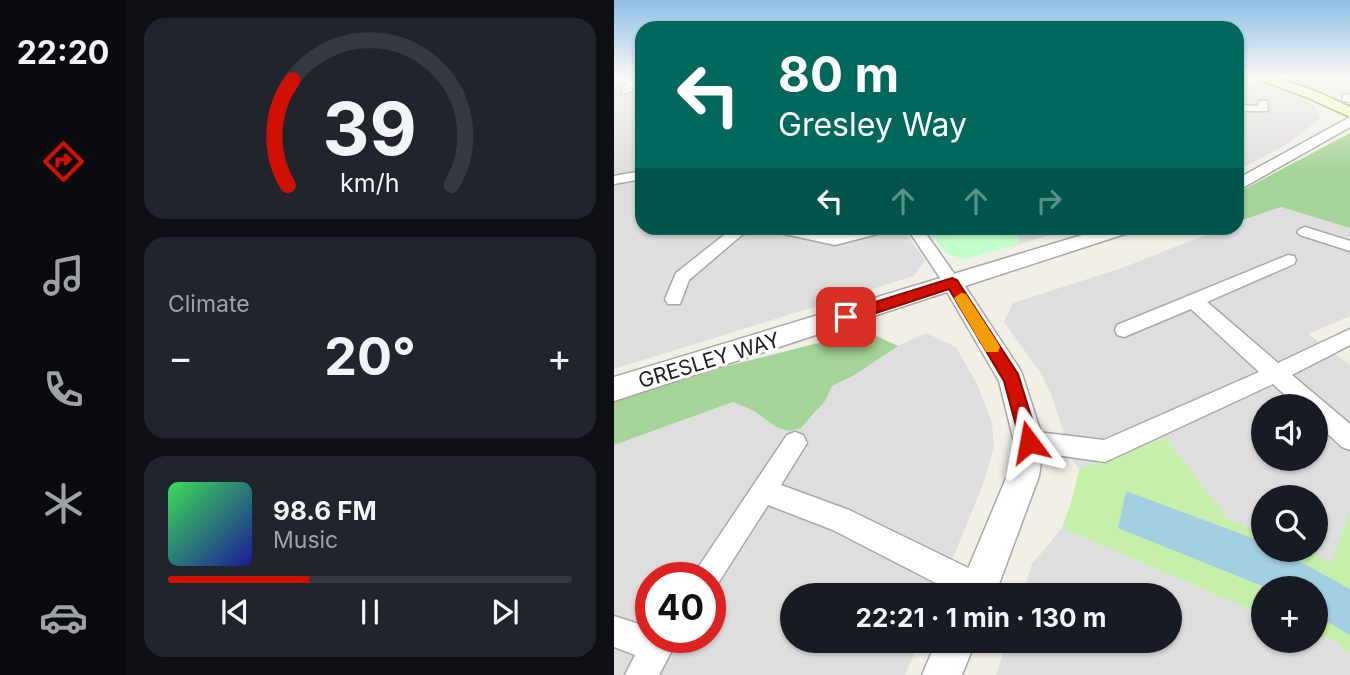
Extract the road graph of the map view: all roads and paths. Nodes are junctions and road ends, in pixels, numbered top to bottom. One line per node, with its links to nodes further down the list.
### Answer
1 (1344, 108): 4 (street)
2 (635, 176): 3 (street)
3 (614, 180)
4 (1244, 181)
5 (1305, 232): 11 (street)
6 (733, 235): 14 (street)
7 (810, 235): 8 (street)
8 (855, 235)
9 (920, 235): 13 (street)
10 (1102, 235): 13 (street, GRESLEY WAY)
11 (1350, 246)
12 (1288, 260): 15 (street)
13 (952, 283): 19 (street, GRESLEY WAY); 23 (street)
14 (674, 299)
15 (1193, 300): 16 (street); 18 (street)
16 (1124, 330)
17 (1350, 336): 18 (street)
18 (1275, 374): 20 (street); 23 (street)
19 (614, 390)
20 (1298, 394)
21 (1328, 420): 22 (street)
22 (1350, 439)
23 (1029, 442): 28 (street)
24 (795, 443): 25 (street)
25 (764, 491): 26 (street); 27 (street)
26 (716, 562)
27 (964, 583)
28 (981, 583)
29 (614, 631): 30 (street)
30 (635, 639)
31 (655, 653): 33 (street)
32 (951, 653): 34 (street)
33 (641, 675)
34 (942, 675)

